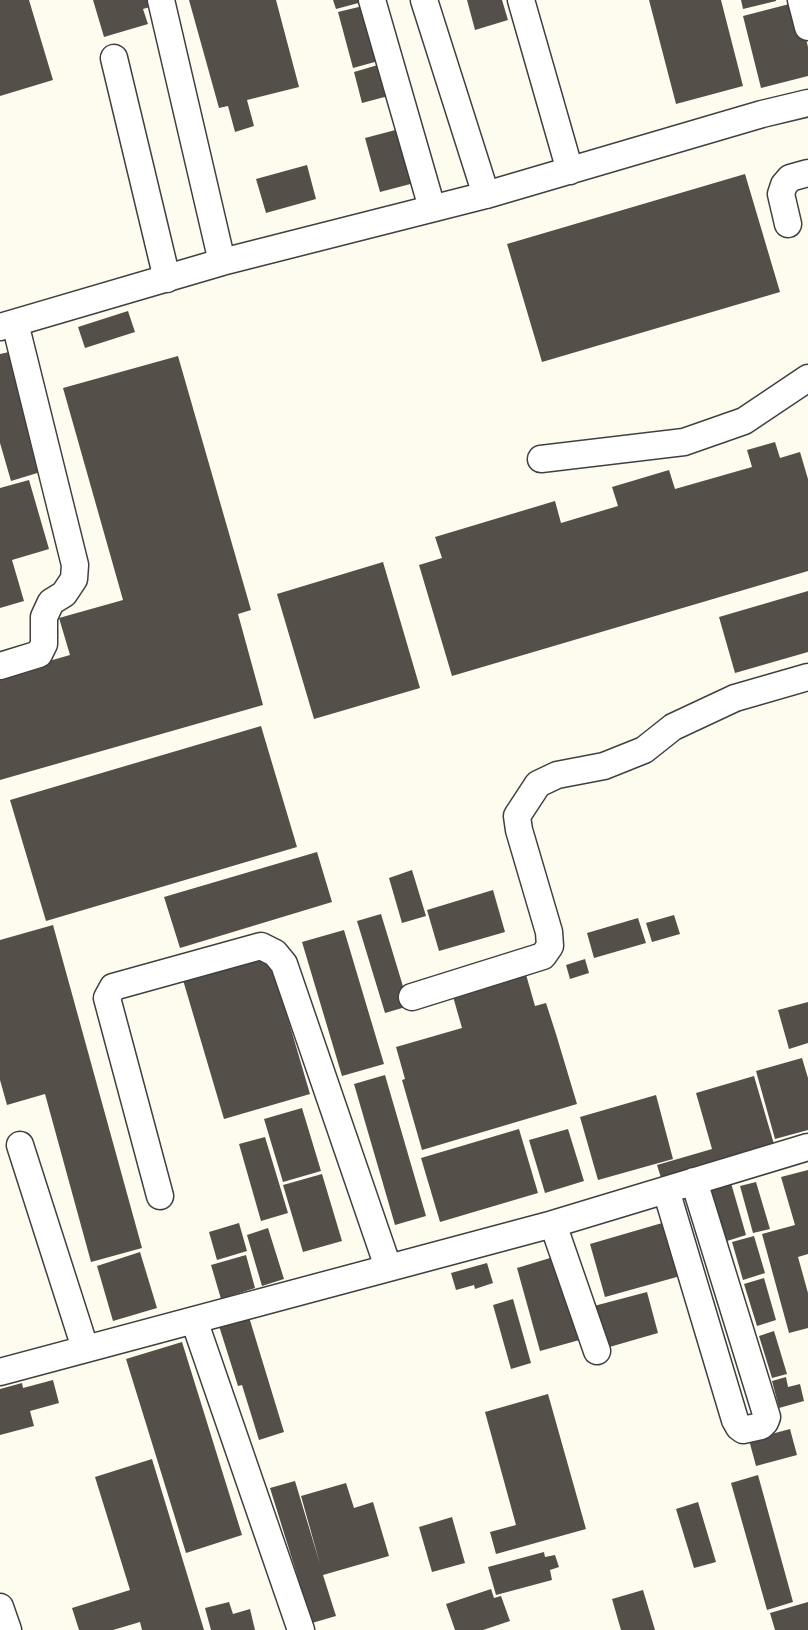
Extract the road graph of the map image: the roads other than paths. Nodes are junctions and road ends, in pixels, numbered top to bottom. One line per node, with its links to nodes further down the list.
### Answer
1 (161, 0): 14 (street)
2 (372, 0): 12 (street)
3 (424, 0): 11 (street)
4 (521, 0): 9 (street)
5 (801, 0): 6 (street)
6 (808, 27)
7 (114, 58): 15 (street)
8 (808, 102): 9 (street)
9 (570, 171): 11 (street)
10 (808, 173): 13 (street)
11 (486, 195): 12 (street)
12 (432, 208): 14 (street)
13 (788, 224)
14 (222, 262): 15 (street)
15 (167, 279): 16 (street)
16 (7, 325): 19 (street)
17 (808, 378): 18 (street)
18 (542, 459)
19 (0, 666)
20 (808, 677): 21 (street)
21 (412, 997)
22 (20, 1145): 30 (street)
23 (808, 1147): 24 (street)
24 (694, 1181): 25 (street); 25 (street)
25 (666, 1190): 27 (street)
26 (160, 1196): 28 (street)
27 (553, 1224): 28 (street); 31 (street)
28 (388, 1267): 29 (street)
29 (194, 1320): 30 (street); 35 (street)
30 (85, 1348): 32 (street)
31 (597, 1351)
32 (0, 1372)
33 (0, 1607): 34 (street)
34 (8, 1630)
35 (302, 1630)

